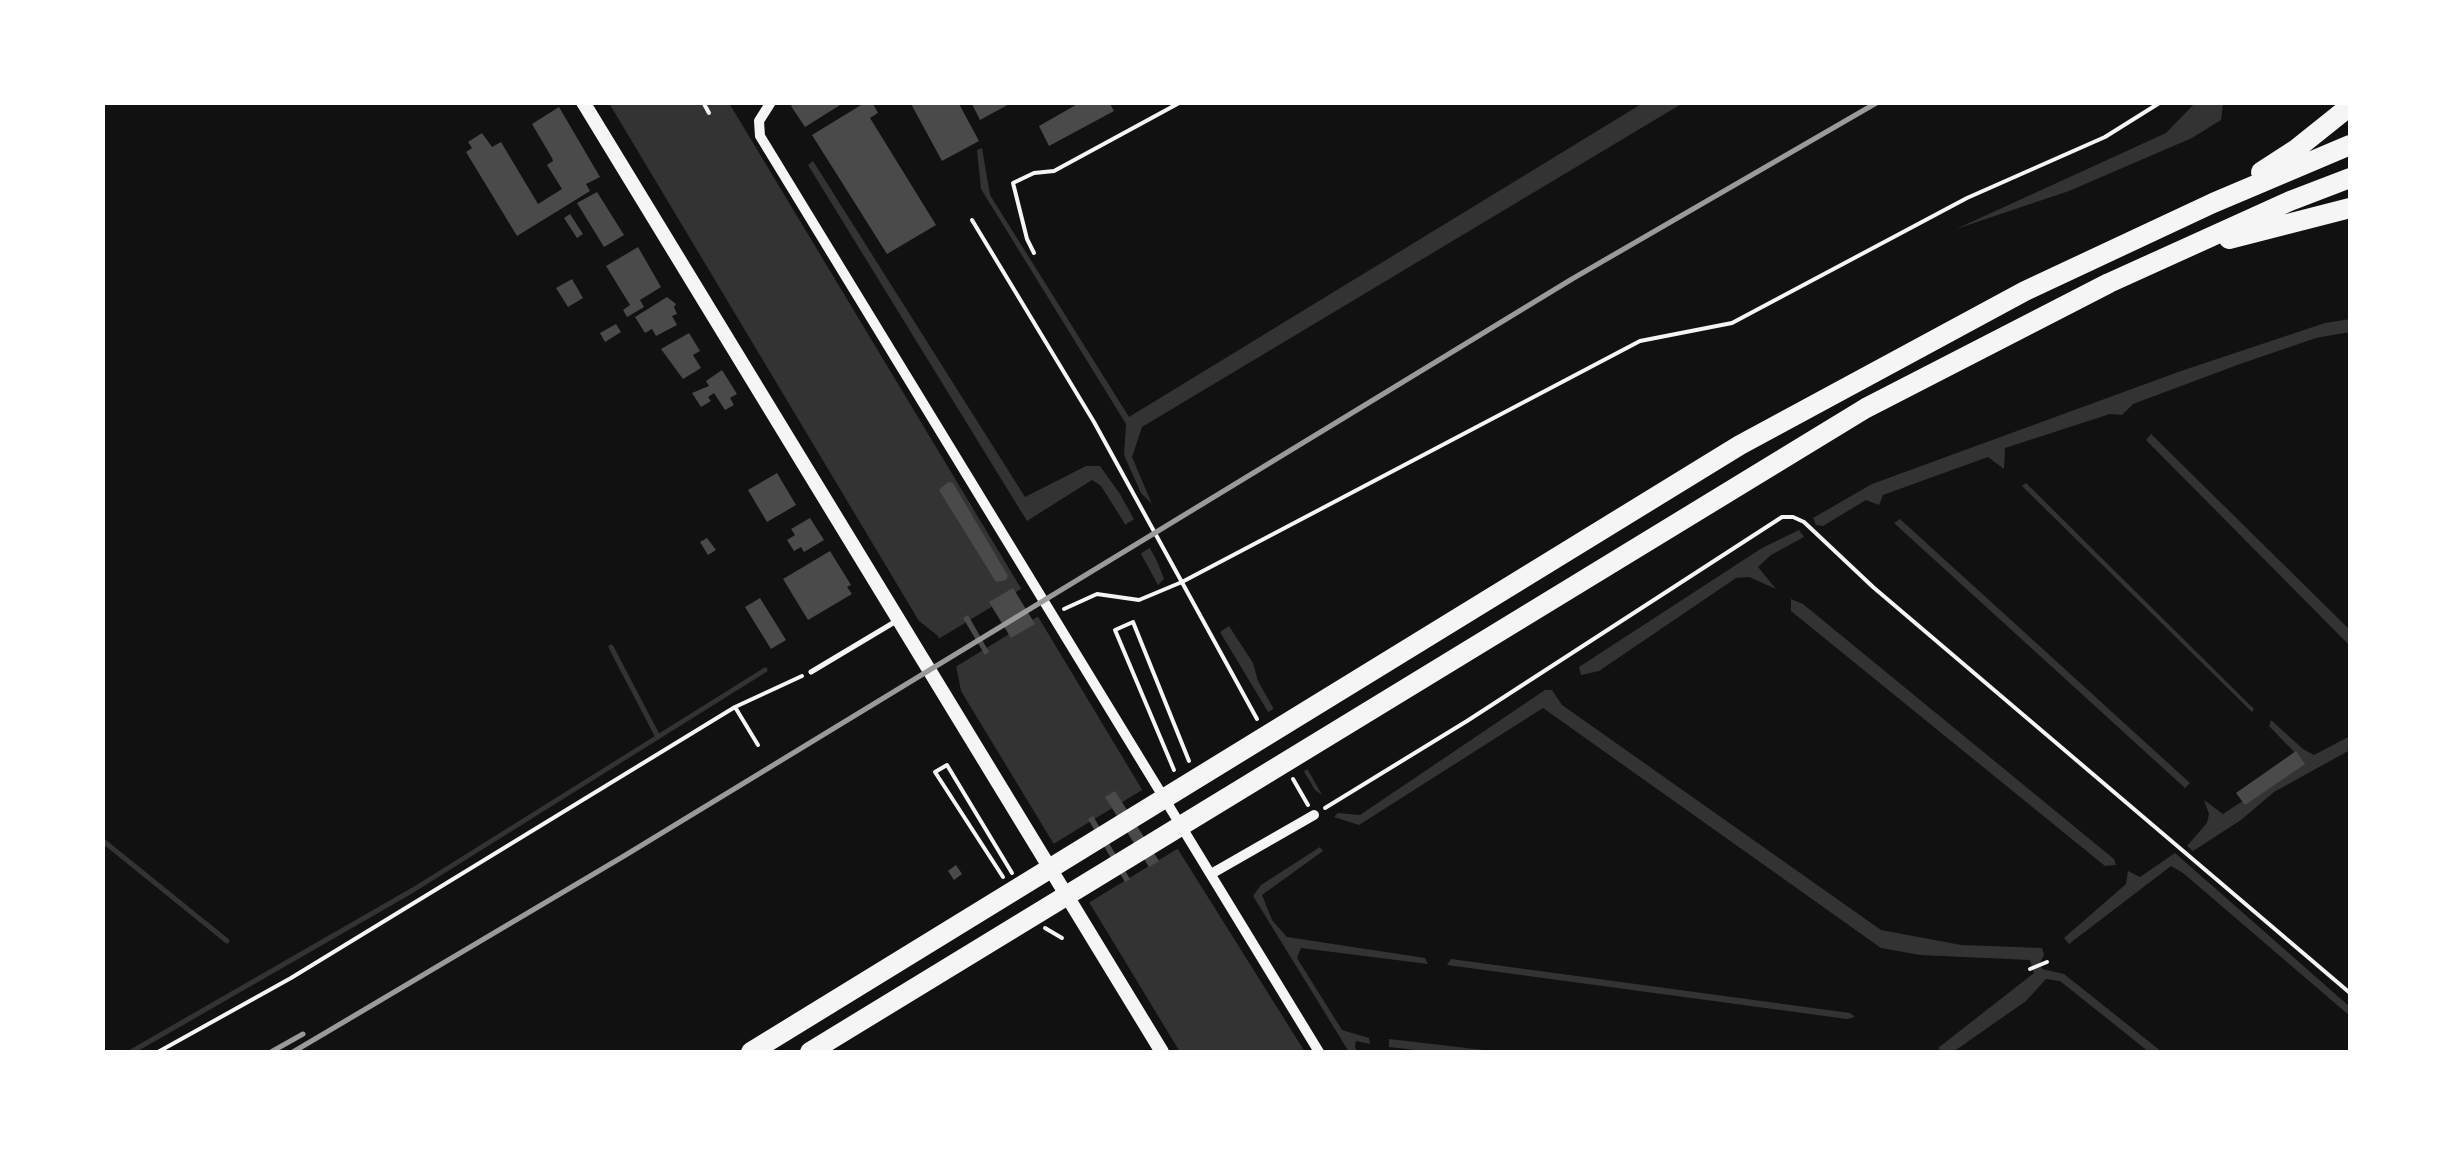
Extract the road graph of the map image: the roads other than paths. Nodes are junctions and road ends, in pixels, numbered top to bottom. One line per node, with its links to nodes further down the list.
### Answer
1 (583, 102): 9 (street)
2 (771, 102): 12 (street)
3 (2350, 106): 6 (highway)
4 (2350, 144): 6 (highway)
5 (2350, 178): 8 (highway)
6 (2213, 203): 13 (highway)
7 (2350, 208): 8 (highway)
8 (2174, 253): 14 (highway)
9 (898, 620): 10 (lane); 15 (street)
10 (810, 672)
11 (1314, 815): 12 (street)
12 (1211, 874): 16 (street)
13 (751, 1052)
14 (810, 1052)
15 (1162, 1052)
16 (1319, 1052)

